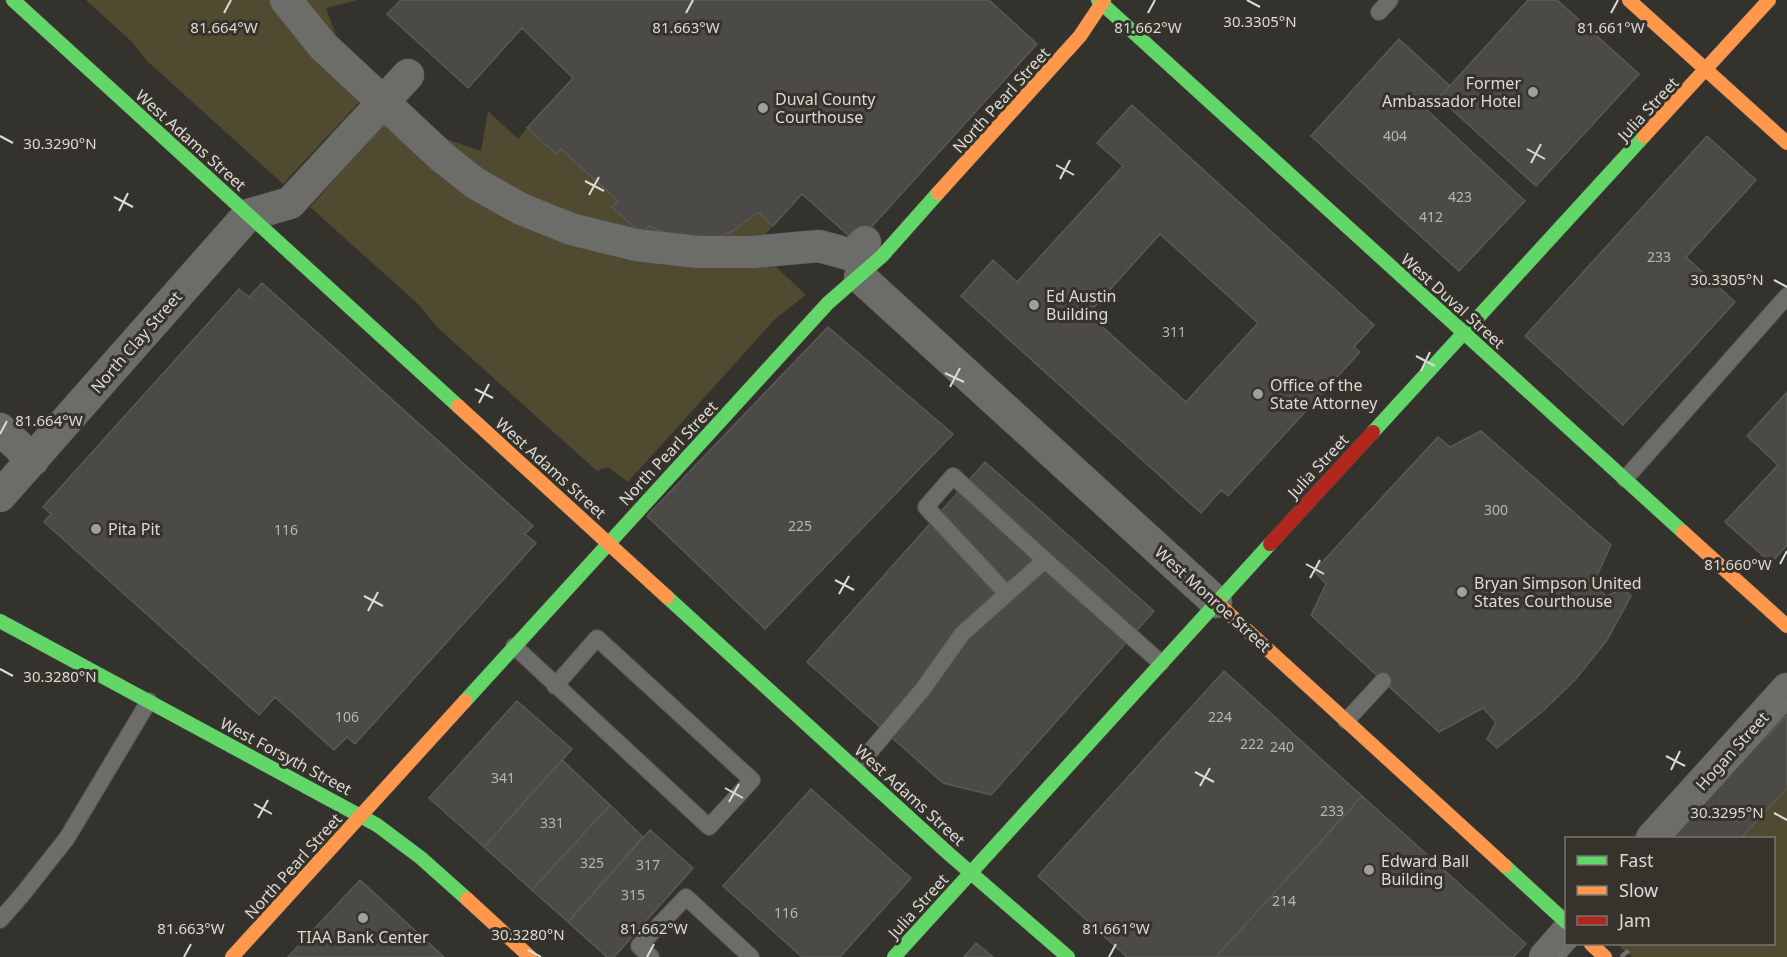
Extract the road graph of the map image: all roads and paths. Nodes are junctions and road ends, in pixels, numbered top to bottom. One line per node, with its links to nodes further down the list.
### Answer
1 (13, 0): 10 (street, West Adams Street)
2 (286, 0): 8 (street)
3 (1629, 0): 6 (street)
4 (1769, 0): 6 (street, Julia Street)
5 (1101, 1): 12 (street, North Pearl Street); 14 (street, West Duval Street)
6 (1706, 71): 9 (street); 14 (street, Julia Street)
7 (408, 75): 8 (street)
8 (383, 102): 10 (street); 11 (street)
9 (1787, 143)
10 (248, 215): 16 (street, North Clay Street); 19 (street, West Adams Street)
11 (865, 242)
12 (860, 277): 19 (street, North Pearl Street); 22 (street, West Monroe Street)
13 (1787, 296): 17 (lane)
14 (1464, 333): 17 (street, West Duval Street); 22 (street, Julia Street)
15 (0, 429): 16 (street)
16 (33, 460): 18 (street, North Clay Street)
17 (1625, 479): 24 (street, West Duval Street)
18 (0, 496)
19 (608, 543): 25 (street, North Pearl Street); 32 (street, West Adams Street)
20 (1045, 560): 21 (lane); 21 (lane); 26 (lane)
21 (1007, 594): 32 (lane)
22 (1216, 602): 26 (street, Julia Street); 31 (street, West Monroe Street)
23 (0, 621): 30 (street, West Forsyth Street)
24 (1787, 626)
25 (514, 646): 28 (lane); 33 (street, North Pearl Street)
26 (1161, 663): 35 (street, Julia Street)
27 (1383, 681): 31 (lane)
28 (555, 686): 28 (lane)
29 (1787, 689): 34 (street, Hogan Street)
30 (149, 701): 33 (street, West Forsyth Street); 36 (lane)
31 (1346, 721): 37 (street, West Monroe Street)
32 (856, 768): 35 (street, West Adams Street)
33 (361, 815): 40 (street, North Pearl Street); 41 (street, West Forsyth Street)
34 (1653, 837)
35 (971, 873): 44 (street, Julia Street); 45 (street, West Adams Street)
36 (0, 920)
37 (1565, 921)
38 (1565, 934): 46 (street)
39 (1592, 945): 47 (street)
40 (232, 957)
41 (530, 957)
42 (651, 957): 43 (lane)
43 (752, 957)
44 (894, 957)
45 (1068, 957)
46 (1545, 957)
47 (1605, 957)

